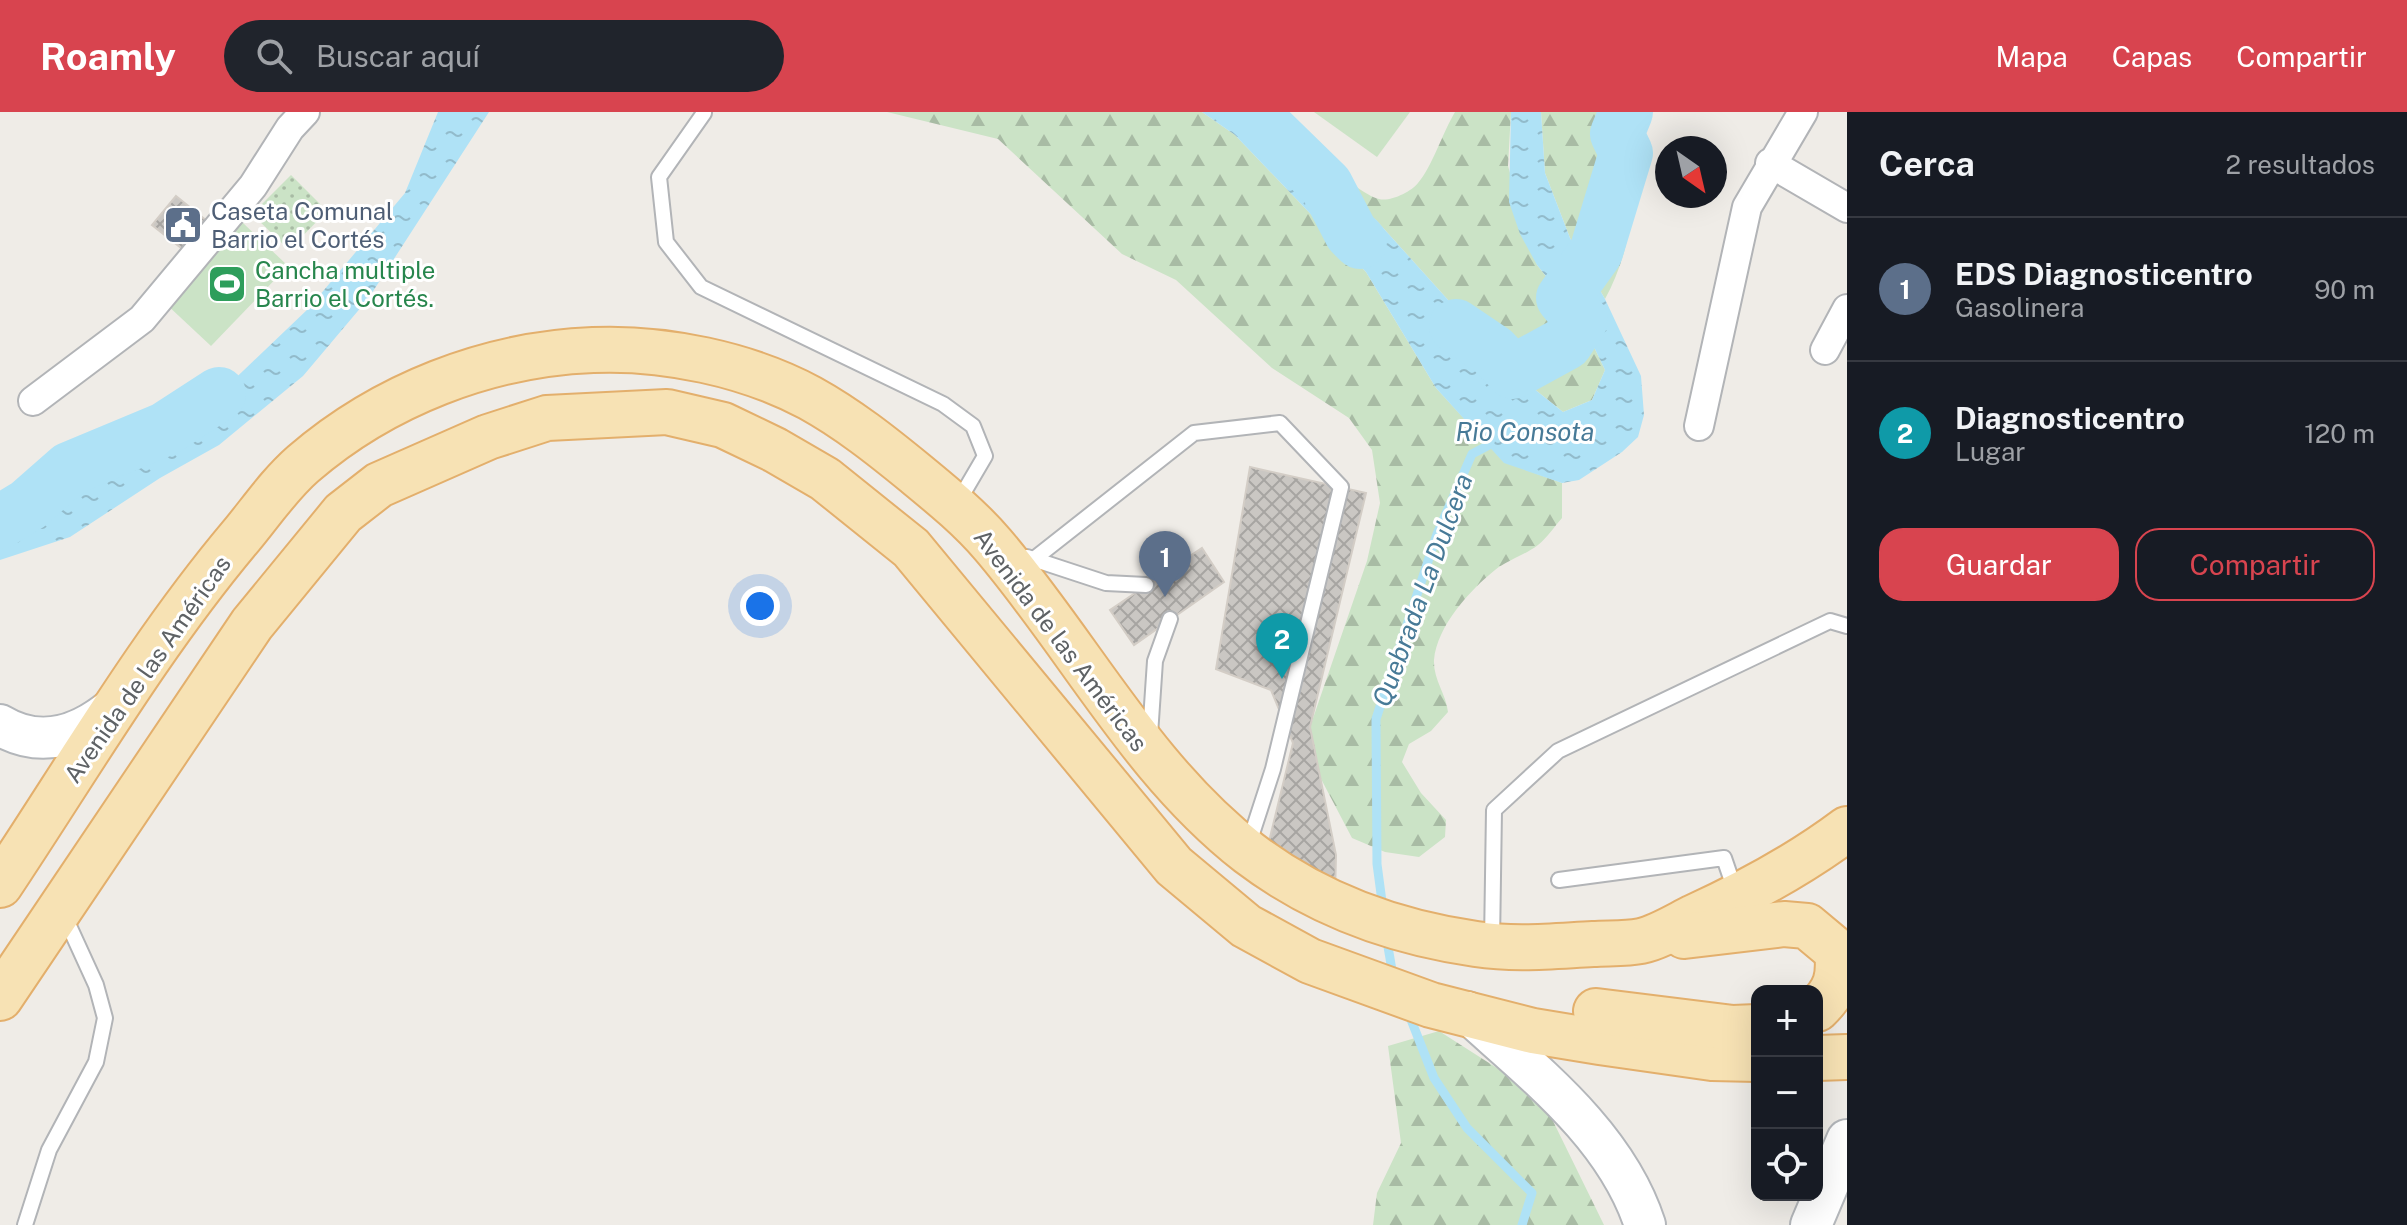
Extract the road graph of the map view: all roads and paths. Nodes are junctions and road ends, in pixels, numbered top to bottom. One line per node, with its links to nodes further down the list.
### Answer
1 (305, 112): 8 (street)
2 (1803, 112): 4 (street)
3 (704, 113): 10 (lane)
4 (1770, 163): 5 (street); 9 (street)
5 (1847, 208)
6 (1847, 309): 7 (street)
7 (1825, 350)
8 (33, 401)
9 (1699, 426)
10 (955, 506): 11 (main road, Avenida de las Américas); 15 (main road, Avenida de las Américas)
11 (1014, 553): 12 (lane); 17 (main road, Avenida de las Américas); 19 (lane)
12 (1146, 585)
13 (1170, 619): 17 (lane)
14 (1847, 626): 25 (lane)
15 (124, 698): 16 (main road); 21 (main road, Avenida de las Américas)
16 (0, 725)
17 (1148, 755): 19 (main road, Avenida de las Américas)
18 (1847, 829): 22 (main road, Avenida de las Américas)
19 (1246, 851): 25 (main road, Avenida de las Américas)
20 (1559, 880): 22 (lane)
21 (0, 885)
22 (1738, 897): 24 (main road, Avenida de las Américas)
23 (61, 908): 26 (main road); 28 (main road); 34 (lane)
24 (1642, 941): 25 (main road, Avenida de las Américas); 27 (main road)
25 (1492, 946)
26 (0, 998)
27 (1823, 1002)
28 (1449, 1009): 29 (main road); 32 (main road); 35 (main road)
29 (1751, 1027)
30 (1847, 1057): 31 (main road)
31 (1823, 1058)
32 (1751, 1059)
33 (1847, 1140): 36 (main road)
34 (25, 1225)
35 (1645, 1225)
36 (1811, 1225)

